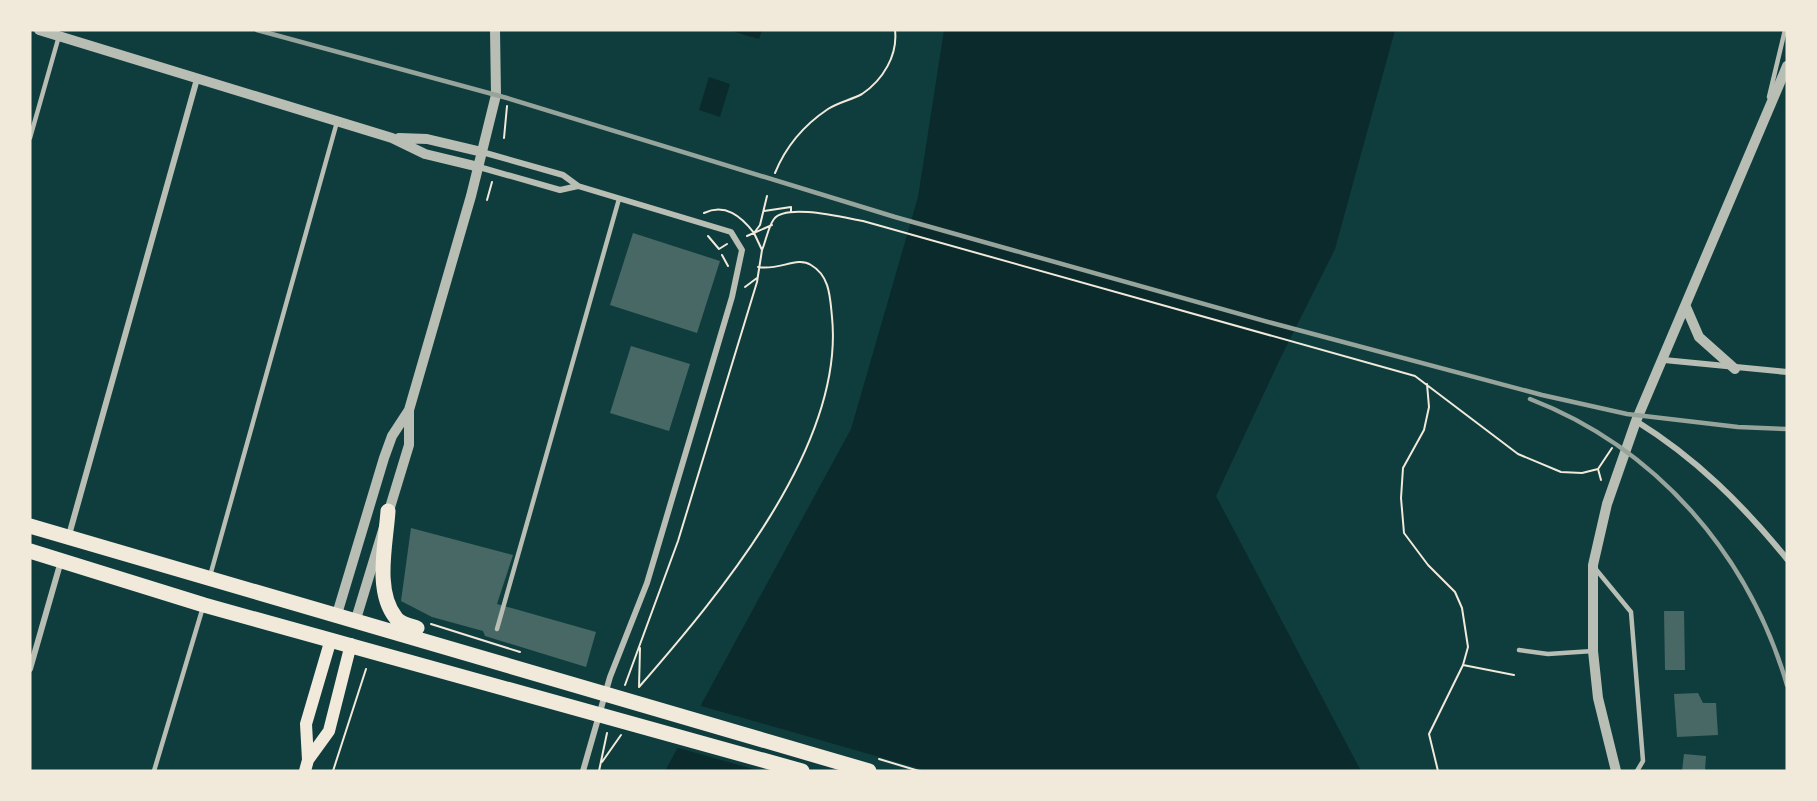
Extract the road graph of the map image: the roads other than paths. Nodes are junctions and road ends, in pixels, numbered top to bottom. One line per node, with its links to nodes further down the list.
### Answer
1 (39, 30): 4 (street)
2 (495, 30): 11 (street)
3 (1785, 30): 7 (lane)
4 (59, 36): 6 (street); 9 (lane)
5 (1787, 66): 7 (street)
6 (197, 80): 8 (street); 23 (street)
7 (1764, 120): 15 (street)
8 (338, 122): 10 (street); 28 (lane)
9 (30, 138)
10 (392, 138): 11 (street); 12 (street)
11 (482, 152): 12 (street); 13 (street)
12 (479, 167): 13 (street); 19 (street)
13 (578, 186): 14 (street)
14 (619, 199): 32 (lane); 42 (street)
15 (1686, 307): 16 (street); 17 (street)
16 (1664, 360): 17 (street); 20 (street)
17 (1735, 369): 18 (street)
18 (1787, 372)
19 (409, 410): 21 (street); 30 (street)
20 (1636, 421): 25 (street); 27 (street)
21 (388, 511): 31 (street); 37 (highway)
22 (30, 526): 23 (highway)
23 (69, 537): 28 (highway)
24 (30, 551): 26 (highway)
25 (1787, 559)
26 (61, 560): 29 (highway); 38 (street)
27 (1593, 565): 36 (street); 40 (lane)
28 (209, 578): 30 (highway)
29 (204, 605): 33 (highway); 41 (lane)
30 (337, 614): 31 (highway); 33 (highway)
31 (356, 619): 34 (highway); 37 (highway)
32 (497, 629)
33 (331, 639): 34 (highway); 39 (main road)
34 (351, 644): 39 (main road); 43 (highway)
35 (1519, 650): 36 (lane)
36 (1593, 651): 45 (street)
37 (486, 657): 44 (highway)
38 (30, 669)
39 (307, 766)
40 (1639, 770)
41 (154, 771)
42 (583, 771)
43 (802, 771)
44 (869, 771)
45 (1616, 771)

